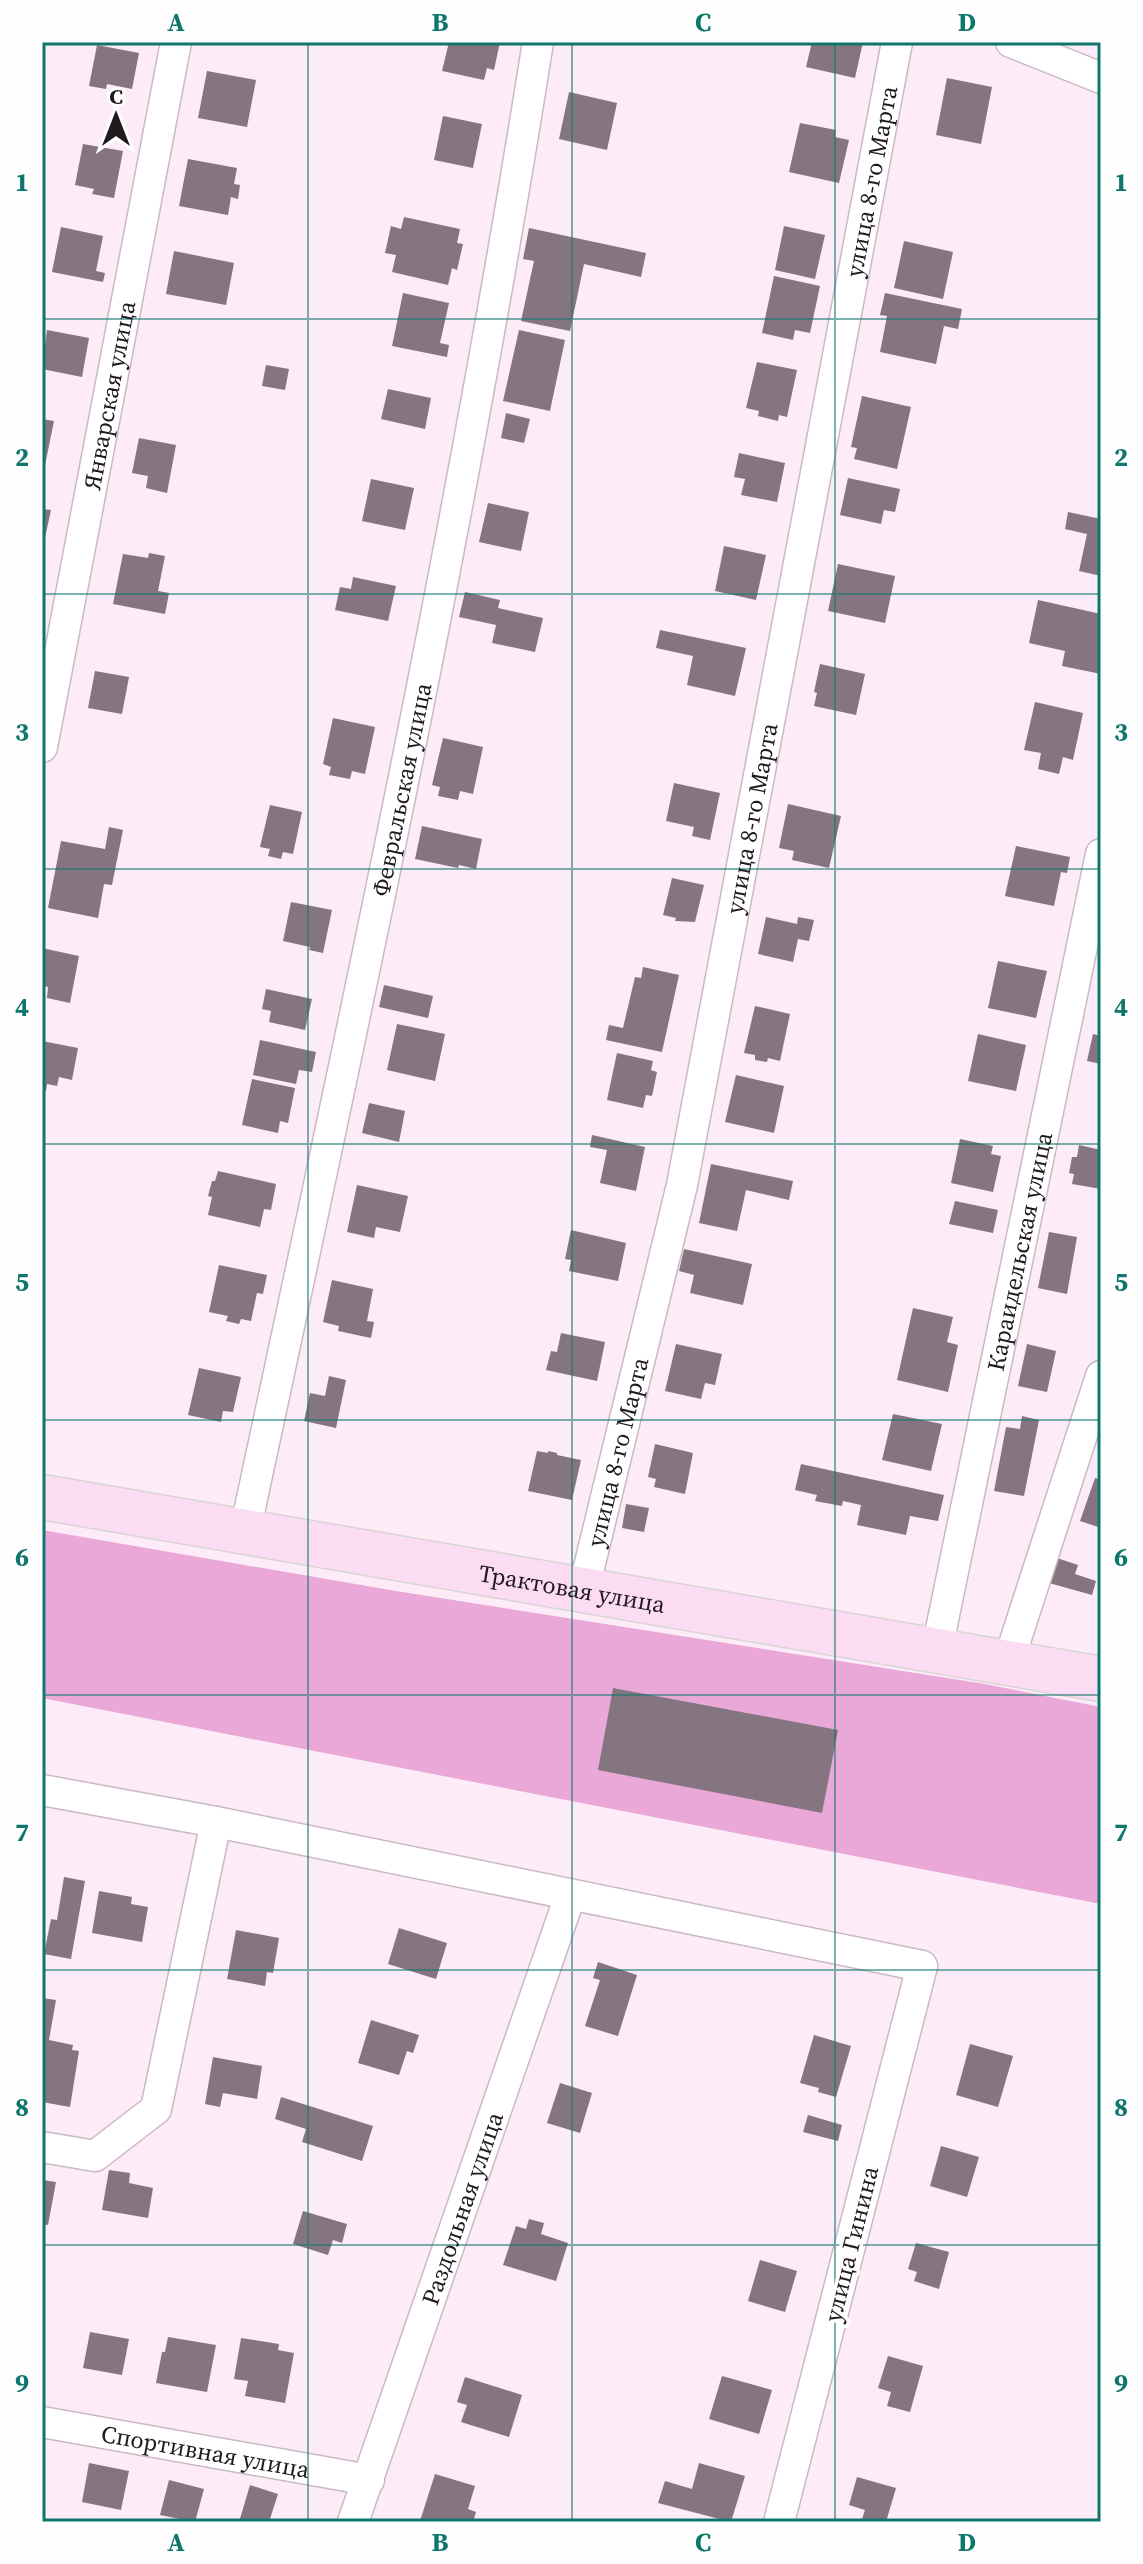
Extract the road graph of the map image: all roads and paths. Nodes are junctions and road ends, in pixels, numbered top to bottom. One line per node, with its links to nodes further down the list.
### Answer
1 (176, 42): 6 (street, Январская улица)
2 (538, 42): 10 (street, Февральская улица)
3 (897, 42): 11 (street, улица 8-го Марта)
4 (1011, 42): 5 (street)
5 (1101, 78)
6 (42, 747)
7 (1101, 854): 12 (street, Караидельская улица)
8 (1101, 1376): 13 (street)
9 (42, 1497): 10 (main road, Трактовая улица)
10 (245, 1531): 11 (main road, Трактовая улица)
11 (583, 1592): 12 (main road, Трактовая улица)
12 (937, 1649): 13 (main road, Трактовая улица)
13 (1008, 1663): 14 (main road, Трактовая улица)
14 (1101, 1679)
15 (42, 1790): 16 (street)
16 (216, 1822): 17 (street); 18 (street)
17 (570, 1896): 20 (street, Раздольная улица); 22 (street, улица Гинина)
18 (42, 2147)
19 (42, 2422): 20 (street, Спортивная улица)
20 (369, 2480): 21 (street, Раздольная улица)
21 (353, 2522)
22 (779, 2522)

